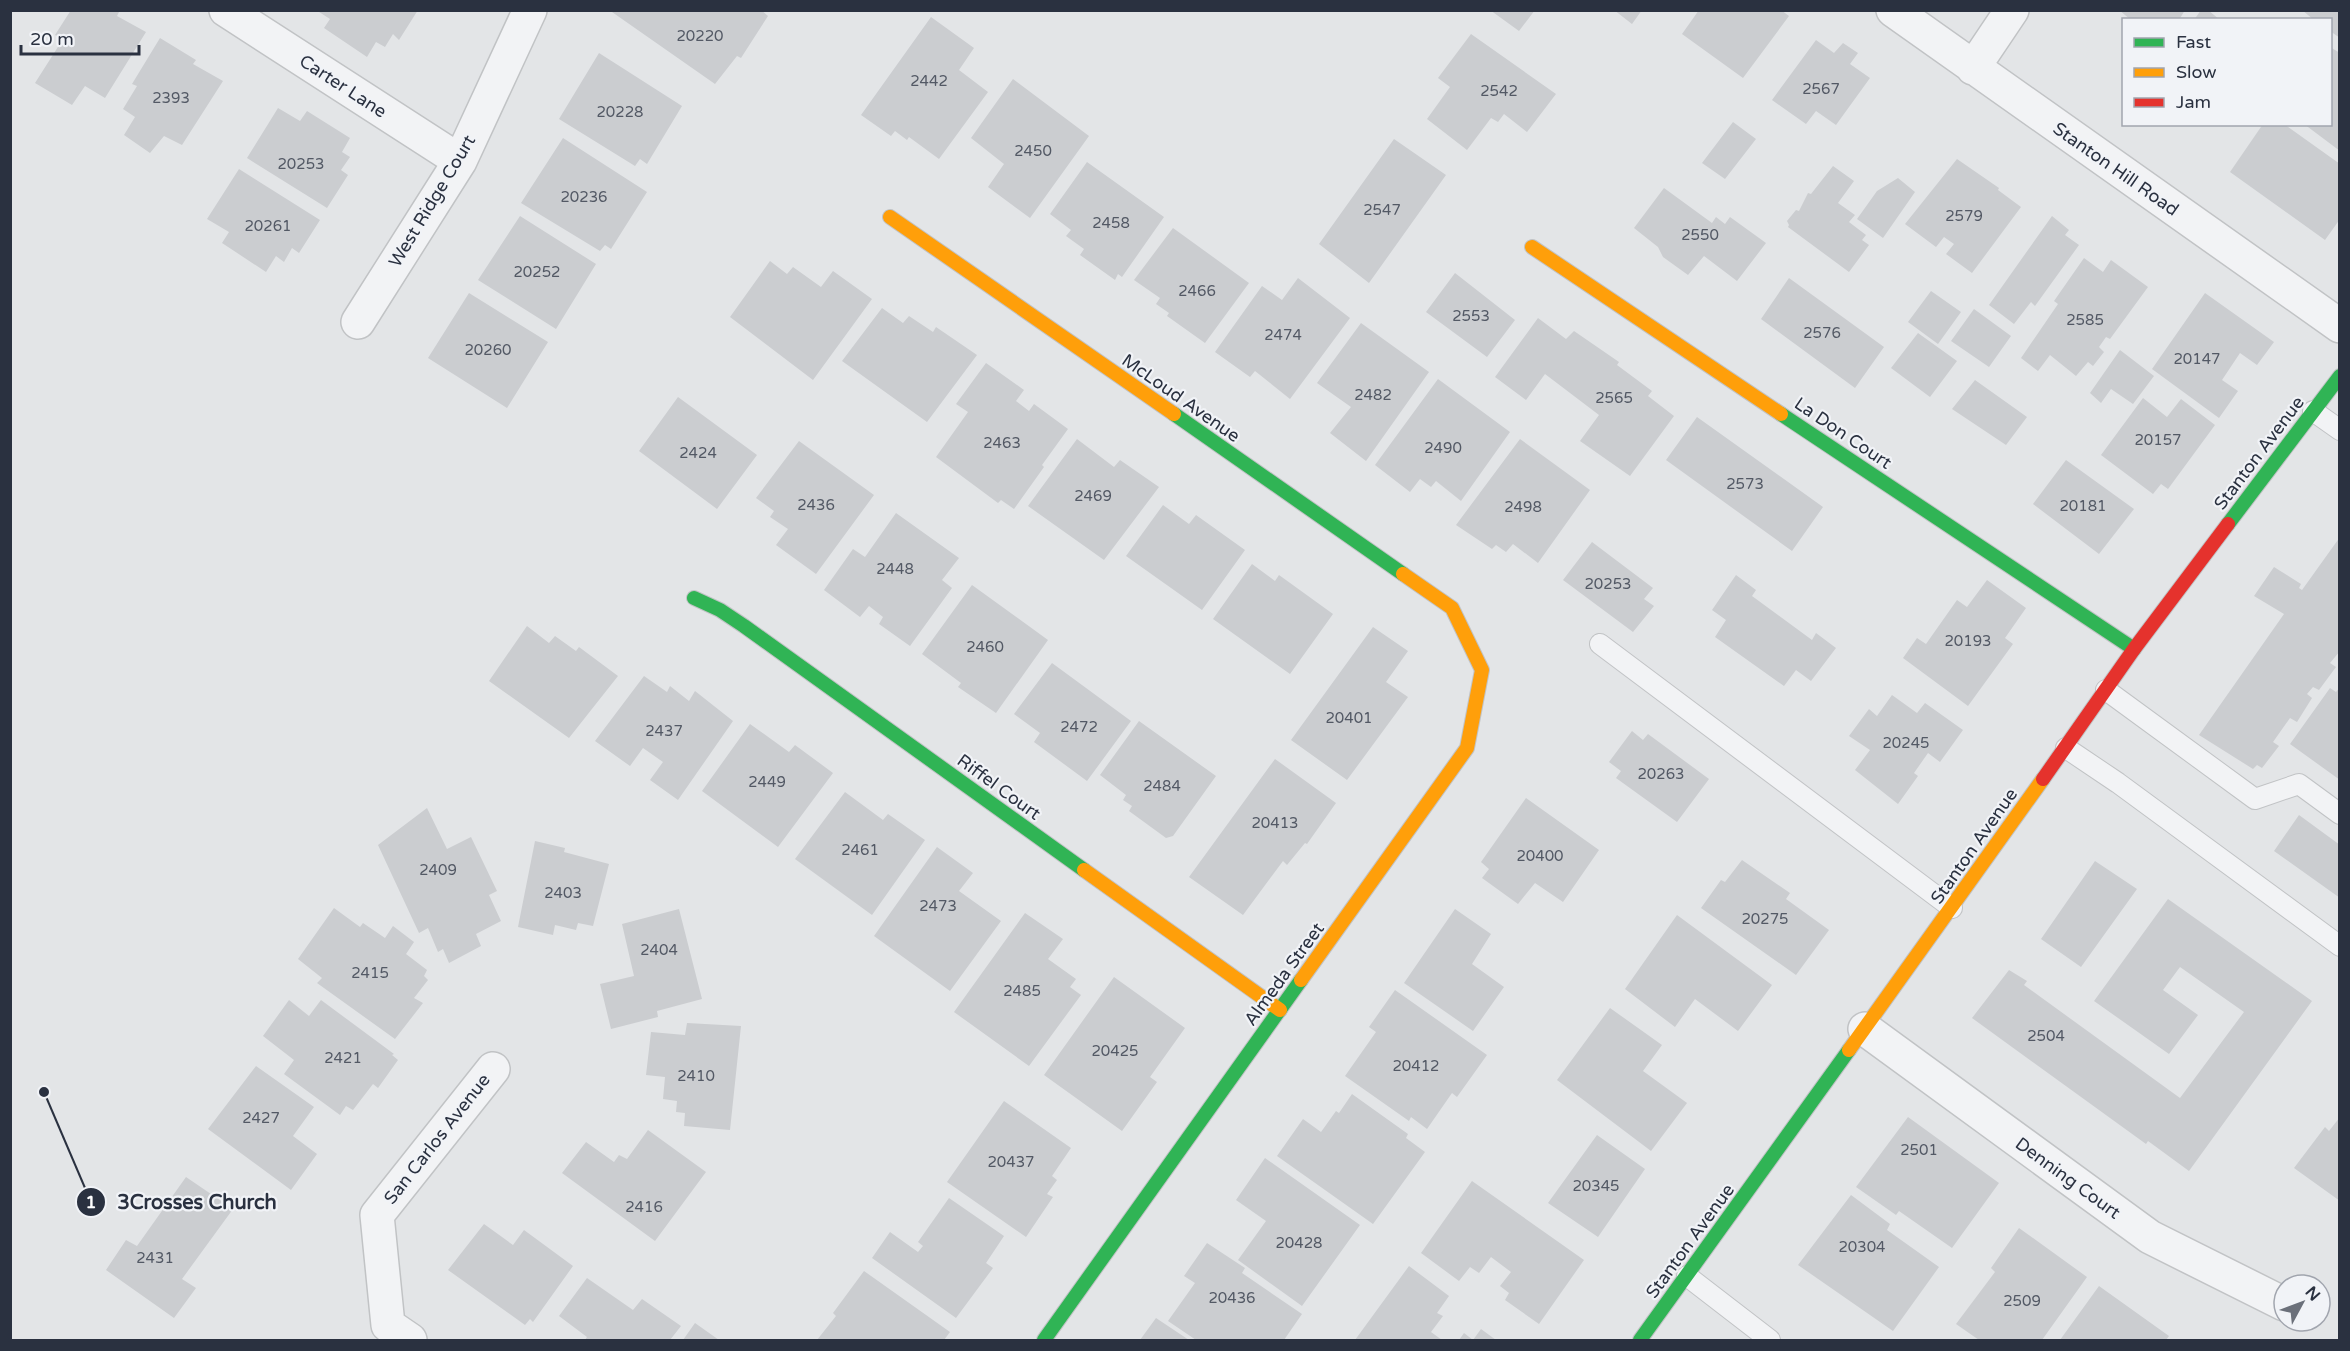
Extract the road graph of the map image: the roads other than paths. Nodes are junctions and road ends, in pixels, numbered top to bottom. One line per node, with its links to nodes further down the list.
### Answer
1 (226, 10): 6 (street, Carter Lane)
2 (530, 10): 6 (street, West Ridge Court)
3 (1893, 10): 5 (street, Stanton Hill Road)
4 (2012, 10): 5 (street)
5 (1973, 68): 10 (street, Stanton Hill Road)
6 (460, 161): 9 (street, West Ridge Court)
7 (890, 217): 15 (street, McLoud Avenue)
8 (1532, 247): 17 (street, La Don Court)
9 (358, 322)
10 (2340, 326)
11 (2340, 376): 12 (street, Stanton Avenue)
12 (2313, 411): 13 (lane); 17 (street, Stanton Avenue)
13 (2340, 430)
14 (694, 598): 23 (street, Riffel Court)
15 (1452, 608): 23 (street, Almeda Street)
16 (1600, 644): 21 (lane)
17 (2134, 649): 18 (street, Stanton Avenue)
18 (2106, 690): 19 (street, Stanton Avenue); 20 (lane)
19 (2066, 748): 21 (street, Stanton Avenue); 22 (lane)
20 (2340, 814)
21 (1952, 908): 24 (street, Stanton Avenue)
22 (2340, 946)
23 (1280, 1010): 29 (street, Almeda Street)
24 (1865, 1029): 26 (street, Stanton Avenue); 27 (street, Denning Court)
25 (493, 1069): 28 (street, San Carlos Avenue)
26 (1687, 1276): 30 (street, Stanton Avenue); 31 (lane)
27 (2272, 1298)
28 (410, 1341)
29 (1044, 1341)
30 (1640, 1341)
31 (1770, 1341)

